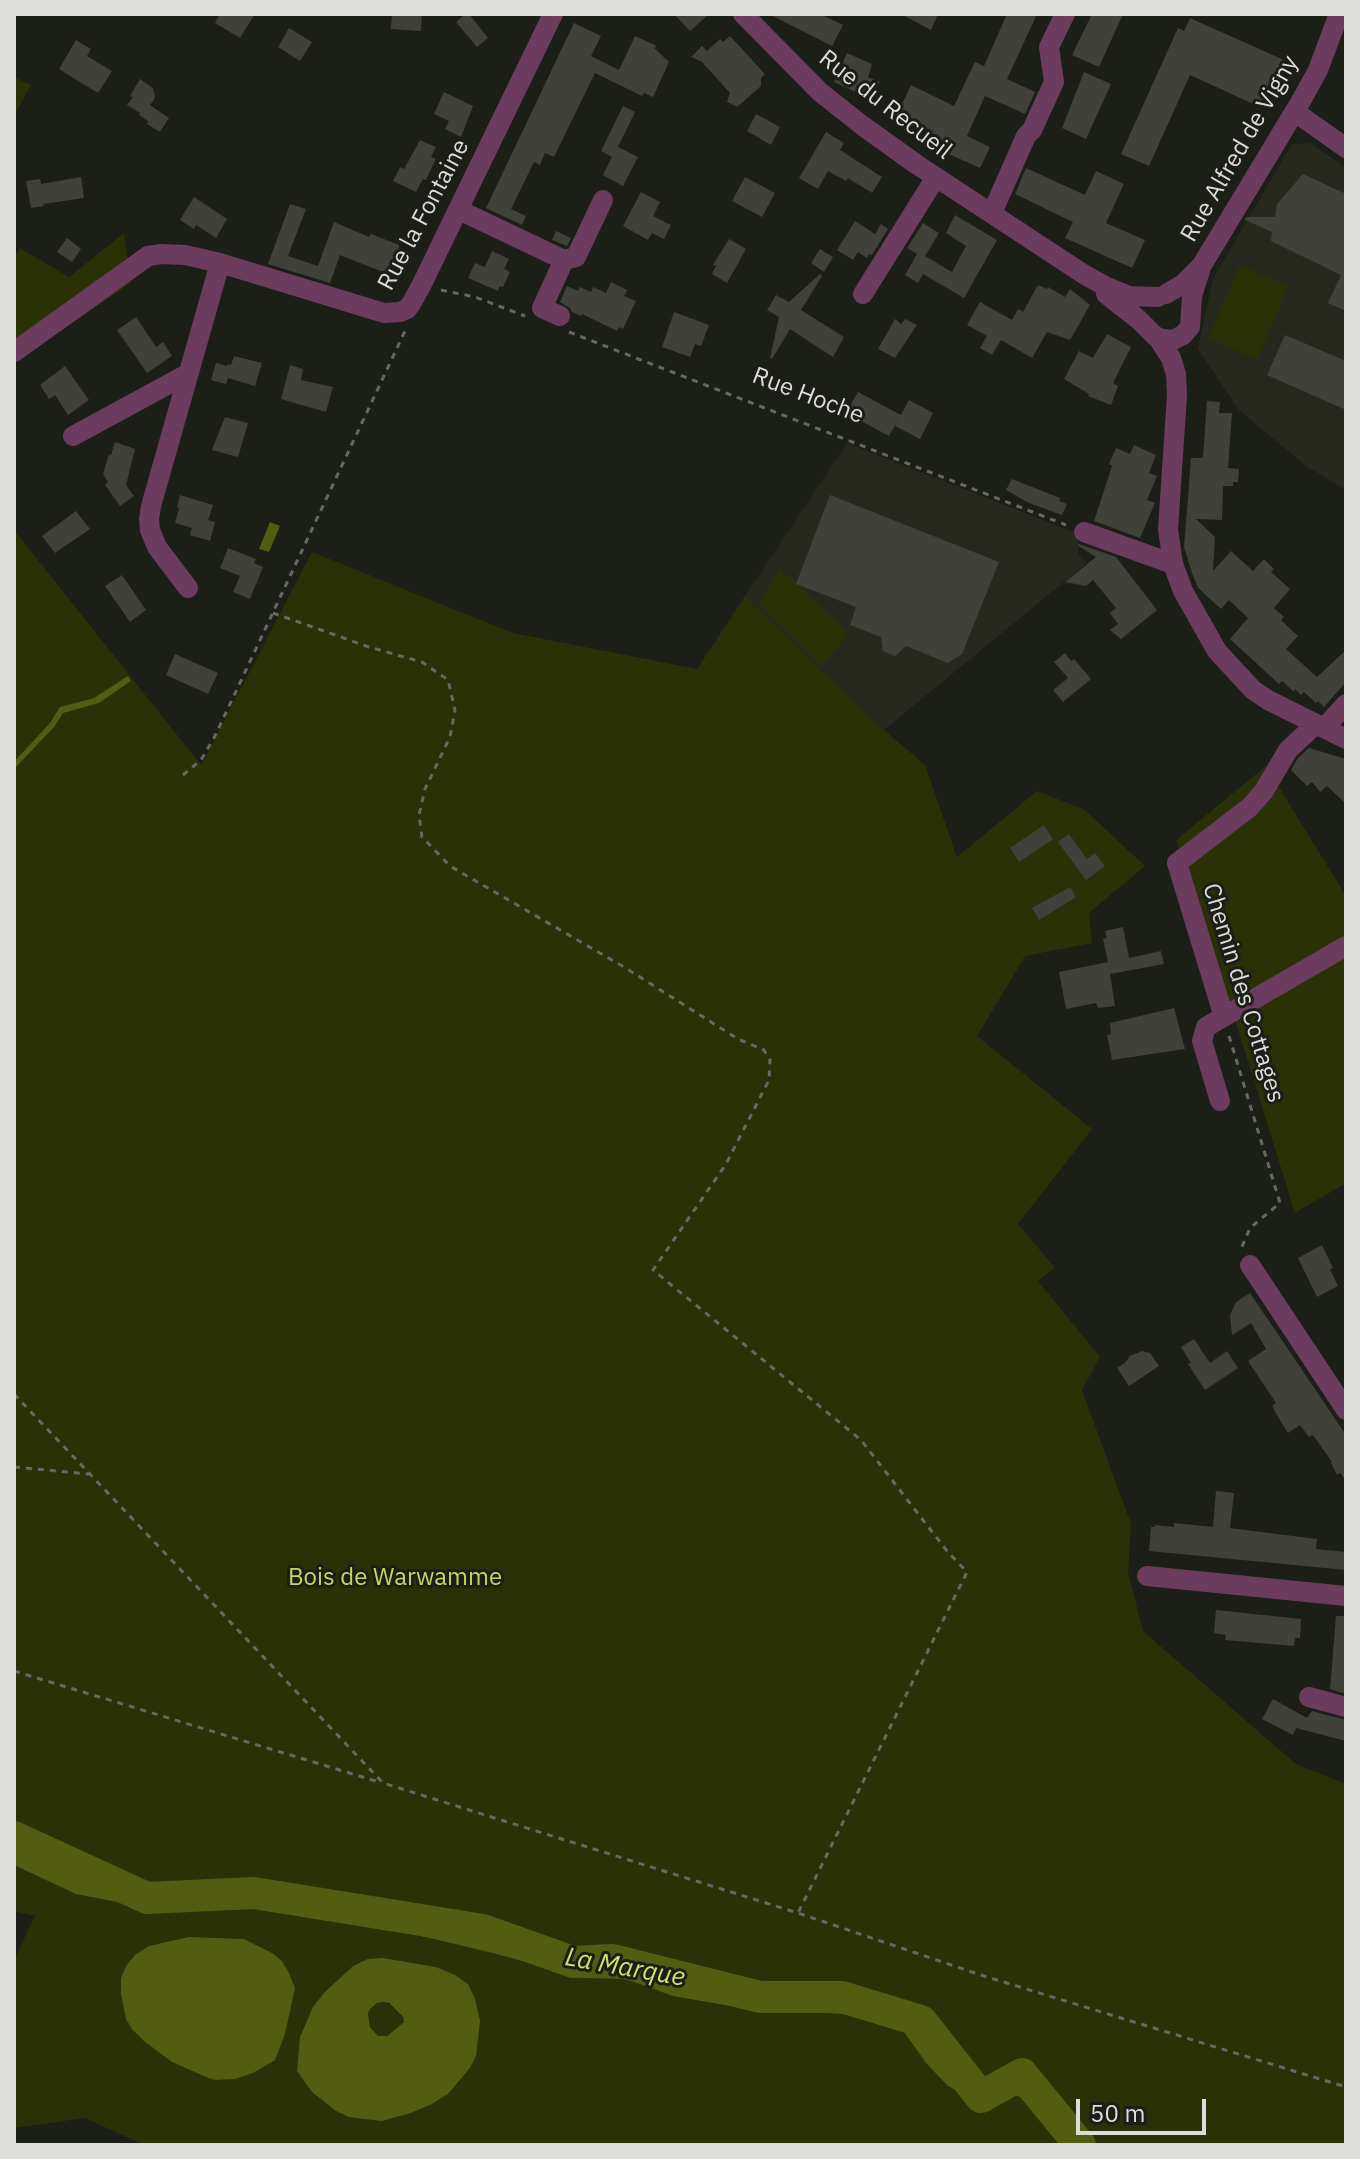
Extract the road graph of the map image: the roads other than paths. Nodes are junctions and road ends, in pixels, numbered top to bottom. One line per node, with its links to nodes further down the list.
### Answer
1 (553, 14): 10 (street, Rue la Fontaine)
2 (1065, 14): 11 (street)
3 (1339, 14): 5 (street, Rue Alfred de Vigny)
4 (754, 18): 8 (street, Rue du Recueil)
5 (1298, 107): 6 (street); 7 (street); 14 (street, Rue Alfred de Vigny)
6 (1346, 134)
7 (1346, 148)
8 (936, 177): 11 (street, Rue du Recueil); 16 (street)
9 (603, 200): 12 (street)
10 (459, 210): 12 (street); 13 (street, Rue la Fontaine)
11 (992, 213): 15 (street, Rue du Recueil)
12 (564, 260): 19 (street)
13 (220, 263): 22 (street, Rue la Fontaine); 23 (street)
14 (1202, 265): 17 (street, Rue Alfred de Vigny); 18 (street, Rue Alfred de Vigny)
15 (1085, 275): 17 (street, Rue du Recueil); 21 (street, Rue du Recueil)
16 (863, 294)
17 (1162, 295): 18 (street); 21 (street)
18 (1192, 312): 20 (street)
19 (560, 322)
20 (1186, 333): 21 (street); 24 (street, Rue du Recueil)
21 (1154, 334): 24 (street, Rue du Recueil)
22 (14, 352)
23 (189, 373): 25 (street); 28 (street)
24 (1177, 395): 27 (street, Rue du Recueil)
25 (73, 436)
26 (1084, 532): 27 (street)
27 (1173, 564): 30 (street, Rue du Recueil)
28 (188, 588)
29 (1346, 704): 30 (street)
30 (1320, 726): 31 (street, Rue du Recueil); 33 (street, Chemin des Cottages)
31 (1346, 739)
32 (1346, 946): 33 (street)
33 (1224, 1017): 34 (street)
34 (1220, 1101)
35 (1250, 1265): 36 (street)
36 (1346, 1410)
37 (1147, 1576): 38 (street)
38 (1346, 1596)
39 (1309, 1697): 40 (street)
40 (1346, 1707)

